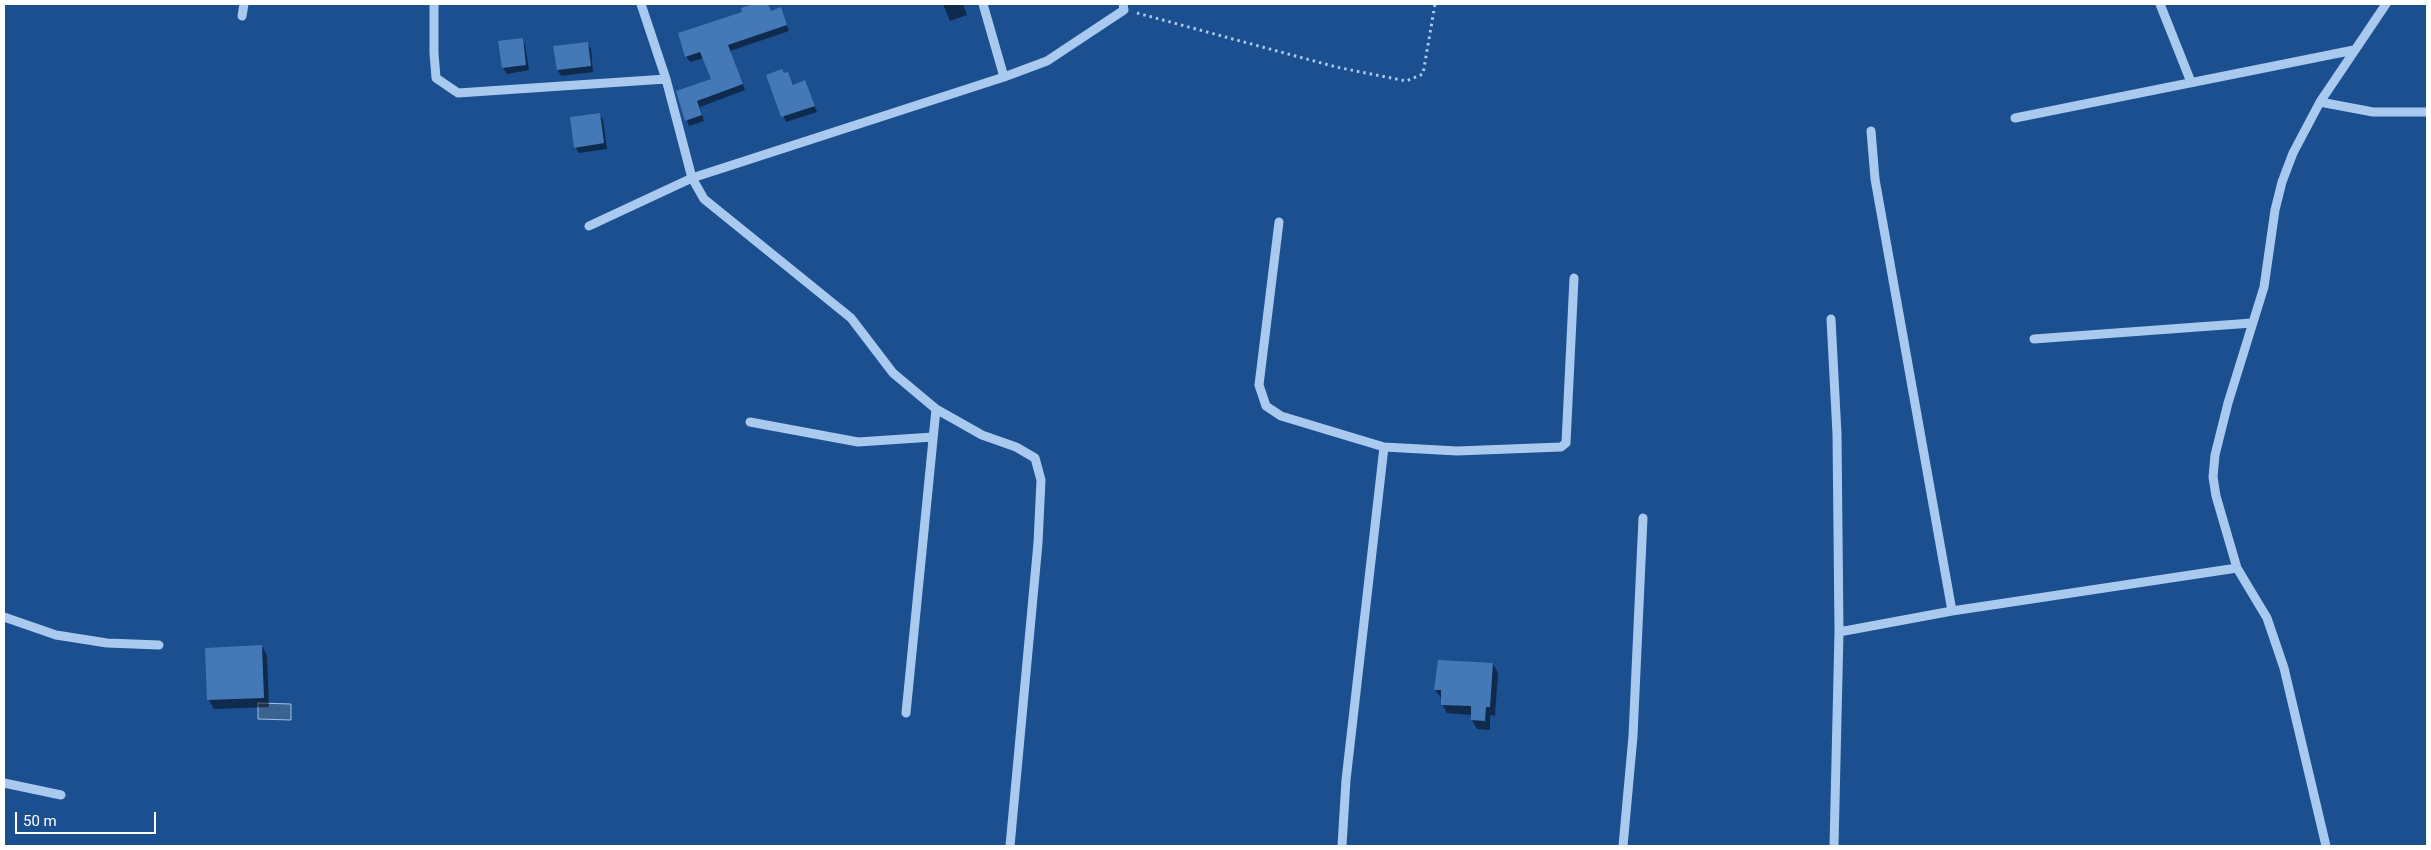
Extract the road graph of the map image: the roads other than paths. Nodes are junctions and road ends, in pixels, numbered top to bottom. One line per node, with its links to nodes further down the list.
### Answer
1 (244, 4): 8 (street)
2 (434, 4): 11 (street)
3 (641, 4): 11 (street)
4 (983, 4): 10 (street)
5 (2160, 4): 12 (street)
6 (2386, 4): 9 (street)
7 (1124, 7): 10 (street)
8 (242, 16)
9 (2354, 50): 12 (street); 13 (street)
10 (1004, 78): 17 (street)
11 (666, 79): 17 (street)
12 (2191, 82): 15 (street)
13 (2320, 102): 14 (street); 22 (street)
14 (2427, 112)
15 (2015, 118)
16 (1870, 131): 30 (street)
17 (692, 178): 19 (street); 24 (street)
18 (1278, 222): 27 (street)
19 (589, 226)
20 (1574, 278): 27 (street)
21 (1831, 319): 32 (street)
22 (2252, 323): 23 (street); 29 (street)
23 (2034, 339)
24 (936, 409): 26 (street); 37 (street)
25 (750, 422): 26 (street)
26 (933, 438): 34 (street)
27 (1384, 447): 38 (street)
28 (1643, 518): 39 (street)
29 (2237, 568): 30 (street); 41 (street)
30 (1952, 611): 32 (street)
31 (4, 616): 33 (street)
32 (1839, 632): 40 (street)
33 (159, 644)
34 (906, 713)
35 (4, 783): 36 (street)
36 (61, 795)
37 (1010, 846)
38 (1342, 846)
39 (1622, 846)
40 (1834, 846)
41 (2326, 846)

